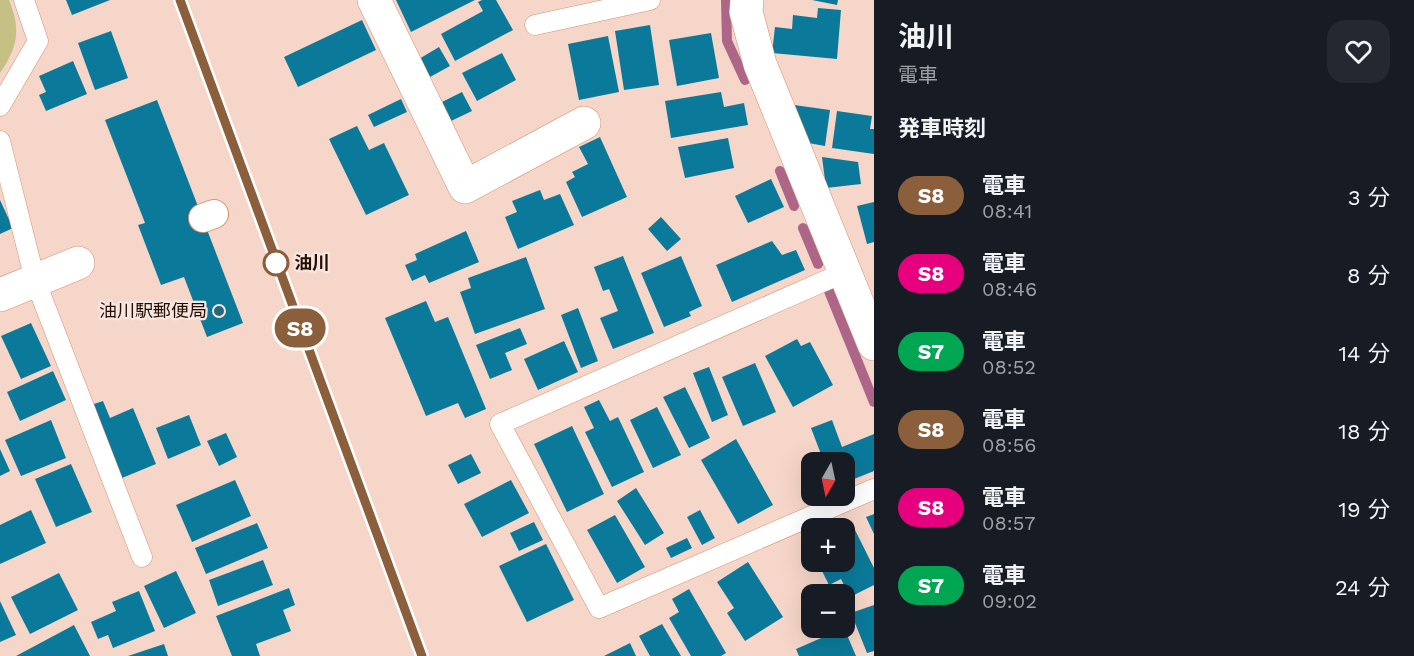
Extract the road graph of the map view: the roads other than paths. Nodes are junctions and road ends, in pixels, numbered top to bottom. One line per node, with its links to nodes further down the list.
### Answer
1 (24, 0): 6 (lane)
2 (374, 0): 7 (street)
3 (650, 0): 5 (lane)
4 (747, 0): 10 (street)
5 (535, 25)
6 (0, 106)
7 (584, 123)
8 (0, 141): 11 (lane)
9 (78, 262): 11 (street)
10 (845, 272): 13 (street); 14 (lane)
11 (35, 280): 12 (street); 15 (lane)
12 (0, 295)
13 (874, 344)
14 (874, 489)
15 (142, 557)

